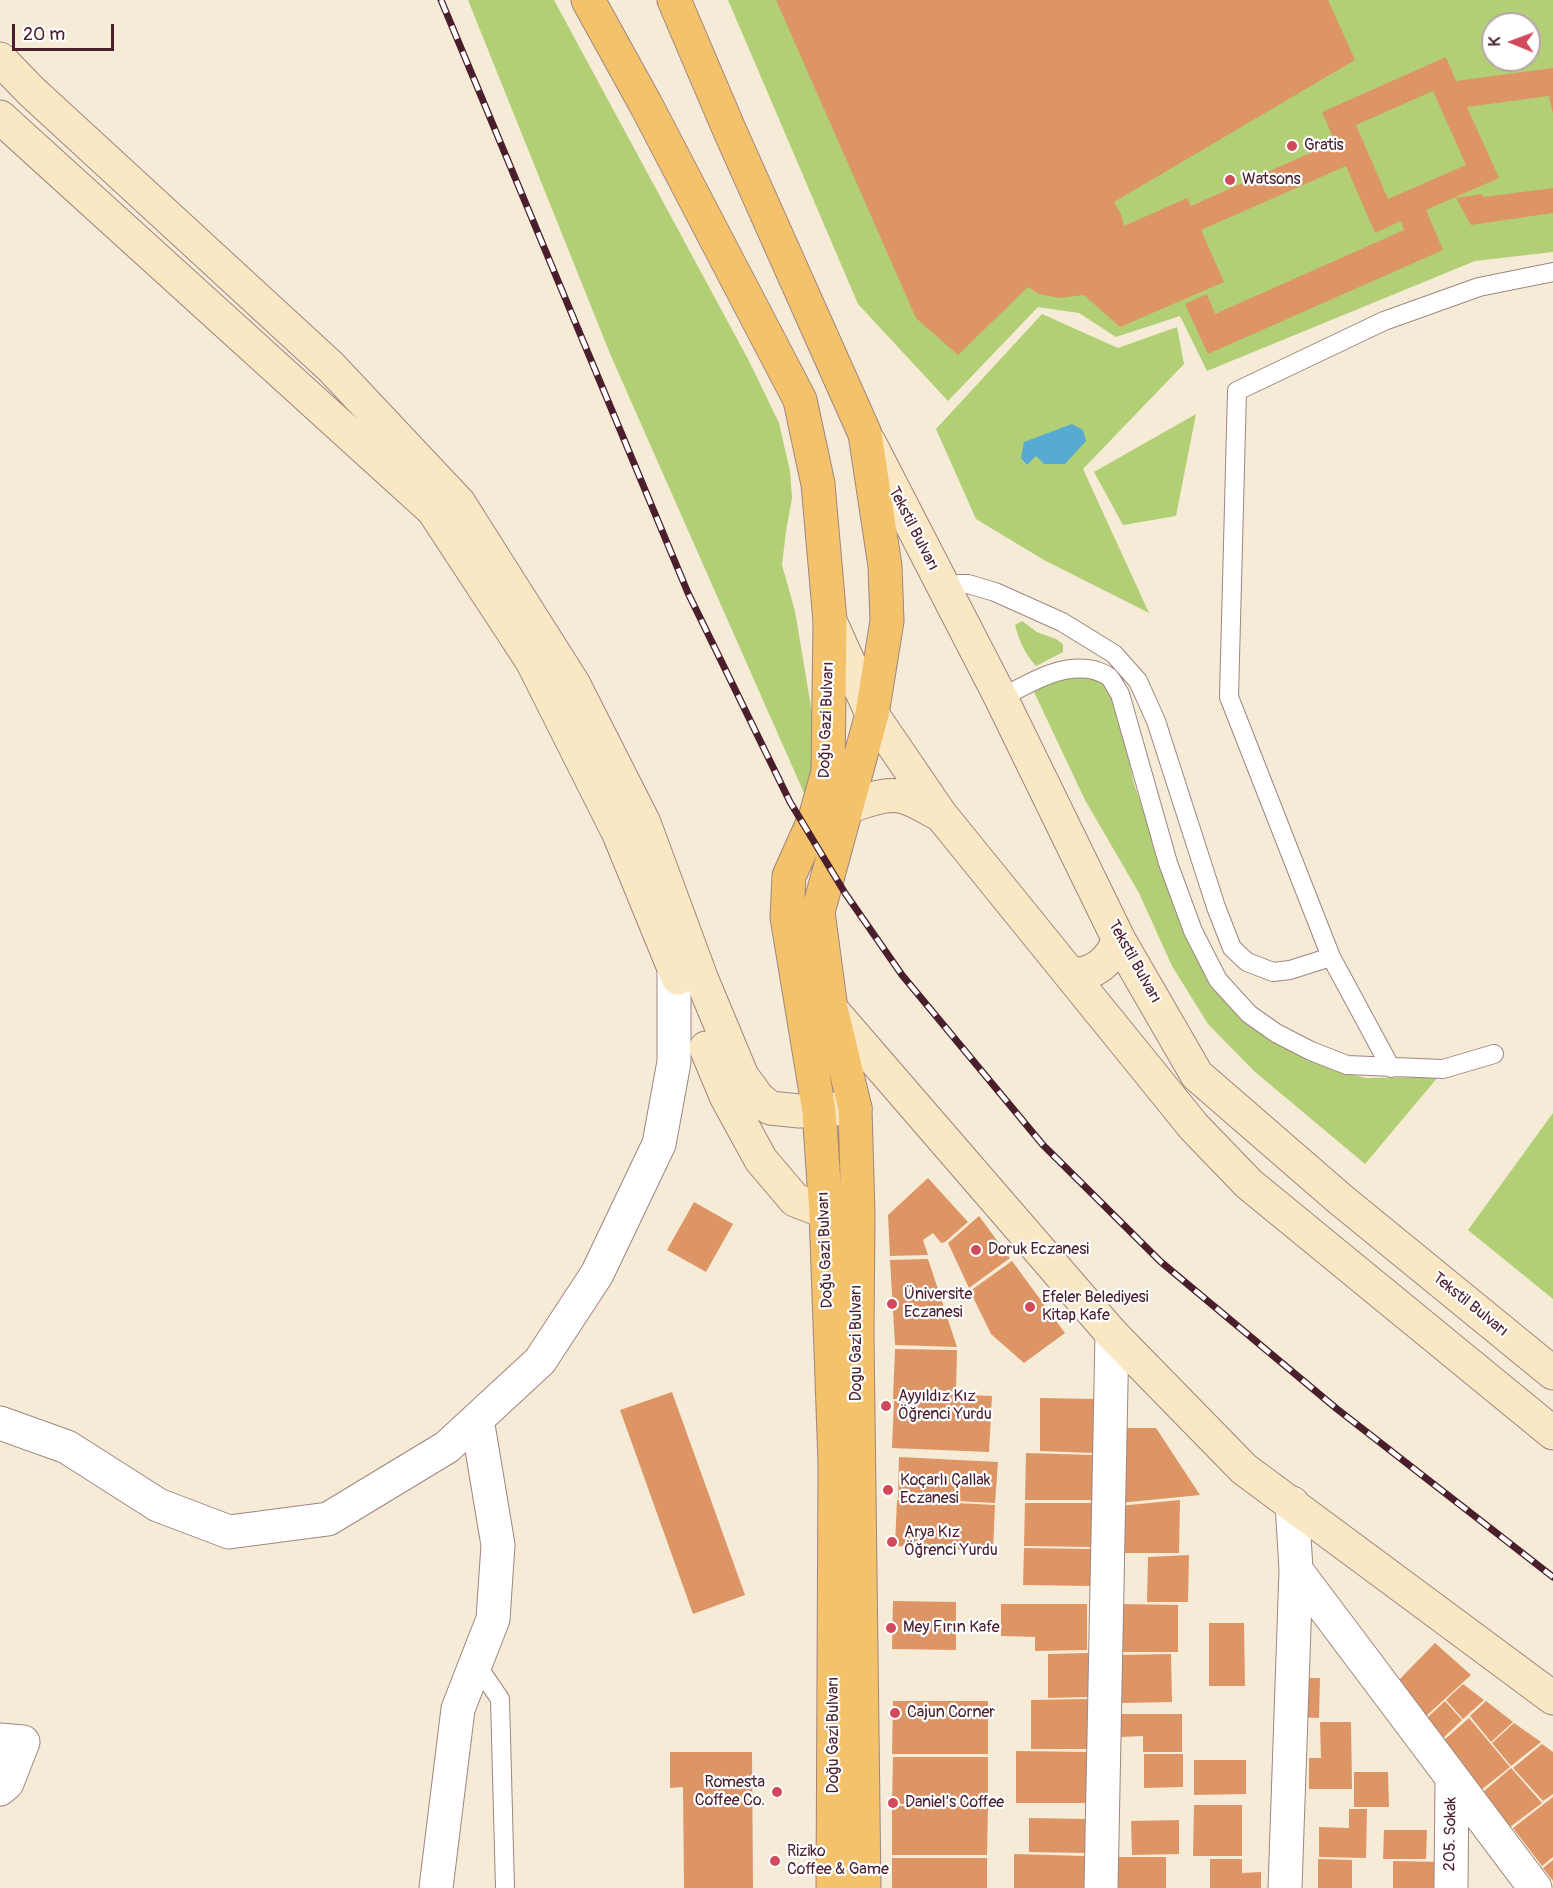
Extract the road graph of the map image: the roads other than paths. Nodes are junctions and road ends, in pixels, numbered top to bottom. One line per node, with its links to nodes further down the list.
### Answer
1 (588, 0): 8 (main road, Doğu Gazi Bulvarı)
2 (674, 0): 6 (main road, Dogu Gazi Bulvarı)
3 (0, 59): 21 (street)
4 (0, 117): 15 (street)
5 (1553, 272): 14 (lane)
6 (865, 434): 7 (street, Tekstil Bulvarı); 10 (main road, Dogu Gazi Bulvarı)
7 (942, 584): 9 (street, Tekstil Bulvarı); 14 (lane)
8 (830, 621): 10 (street); 21 (main road, Doğu Gazi Bulvarı)
9 (1001, 698): 13 (street, Tekstil Bulvarı); 19 (lane)
10 (872, 714): 11 (main road, Dogu Gazi Bulvarı); 12 (street)
11 (848, 807): 12 (street); 17 (main road, Dogu Gazi Bulvarı)
12 (942, 815): 16 (street)
13 (1119, 940): 16 (street); 25 (street, Tekstil Bulvarı)
14 (1331, 957): 19 (lane)
15 (674, 968): 22 (street); 26 (street)
16 (1071, 975): 28 (street)
17 (831, 1009): 20 (main road, Dogu Gazi Bulvarı); 24 (street)
18 (1494, 1054): 19 (lane)
19 (1392, 1068)
20 (855, 1108): 21 (street); 23 (main road, Dogu Gazi Bulvarı)
21 (819, 1111): 22 (main road, Doğu Gazi Bulvarı)
22 (826, 1212): 23 (lane); 38 (main road, Doğu Gazi Bulvarı)
23 (858, 1214): 39 (main road, Dogu Gazi Bulvarı)
24 (1112, 1334): 29 (street); 40 (street)
25 (1553, 1373)
26 (477, 1419): 27 (street); 31 (street)
27 (0, 1423)
28 (1553, 1433)
29 (1292, 1503): 30 (street); 32 (street)
30 (1296, 1570): 34 (street); 41 (street)
31 (476, 1664): 36 (street); 37 (lane)
32 (1553, 1698)
33 (0, 1740): 35 (street)
34 (1452, 1780): 42 (street, 205. Sokak); 43 (street)
35 (0, 1789)
36 (436, 1888)
37 (505, 1888)
38 (833, 1888)
39 (864, 1888)
40 (1101, 1888)
41 (1284, 1888)
42 (1451, 1888)
43 (1534, 1888)

